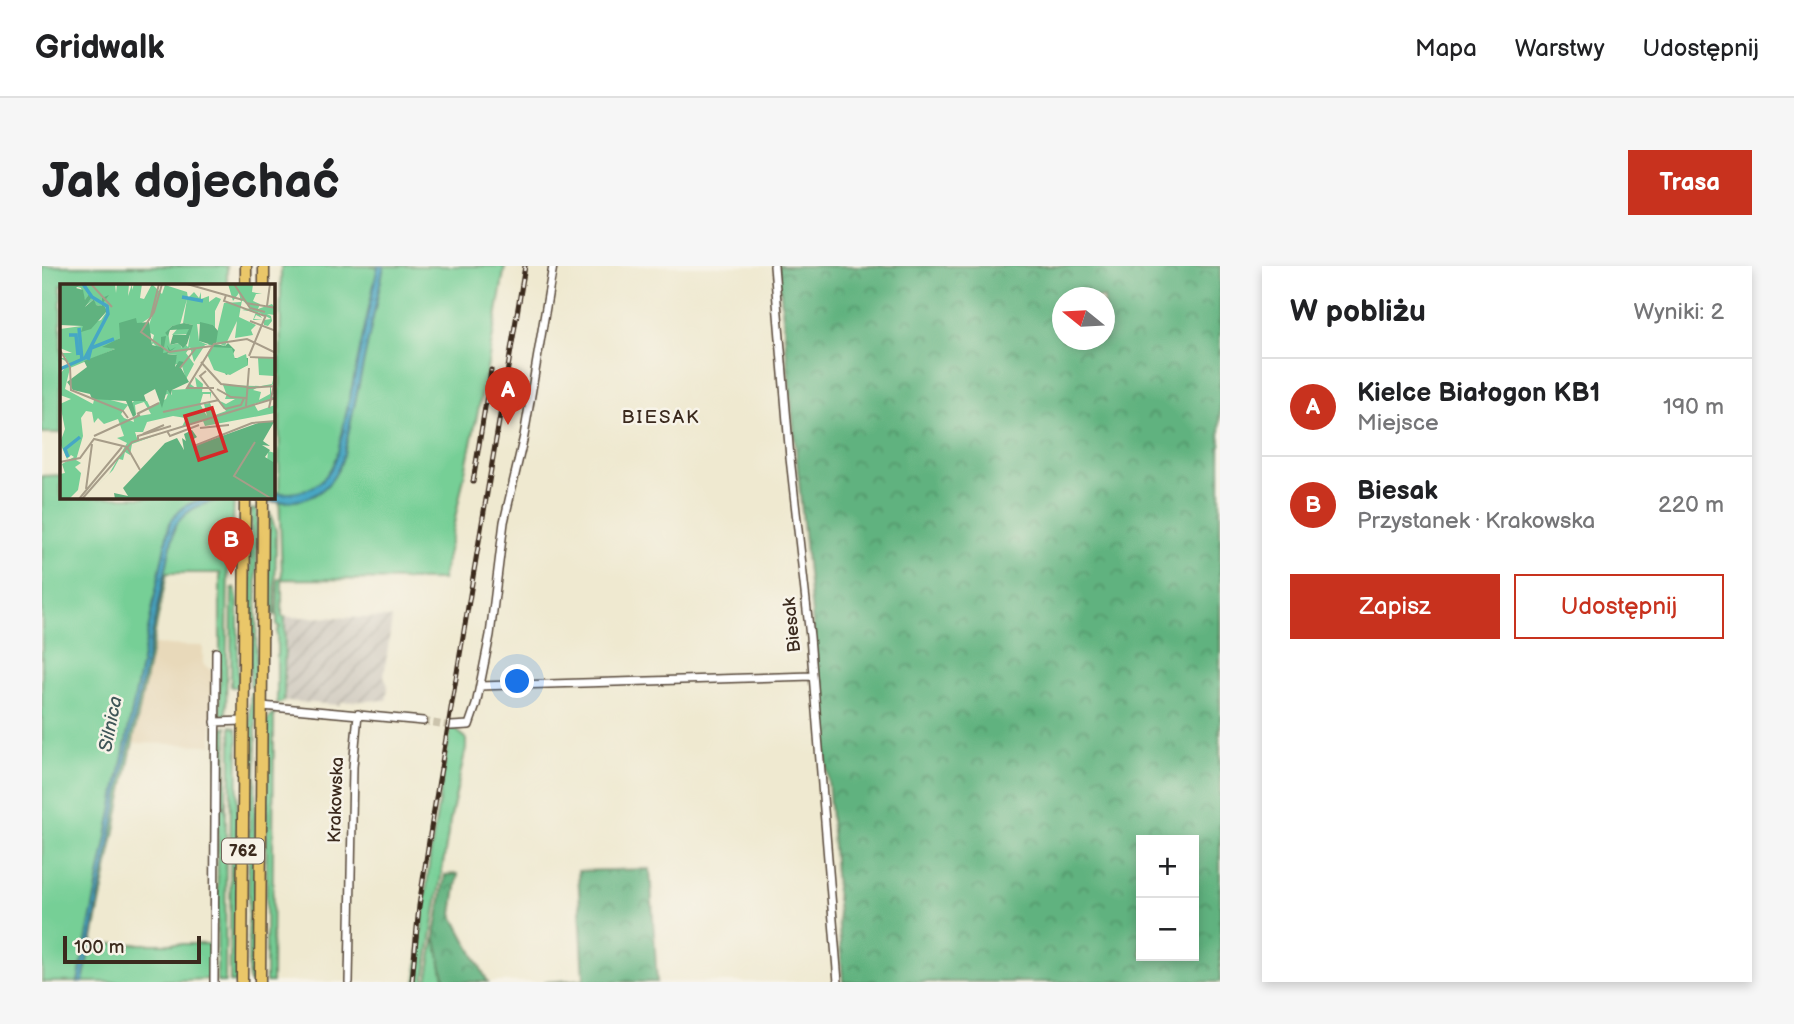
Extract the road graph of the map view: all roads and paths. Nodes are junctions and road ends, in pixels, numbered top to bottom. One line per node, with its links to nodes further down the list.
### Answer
1 (246, 266): 5 (main road)
2 (264, 266): 6 (main road)
3 (553, 266): 11 (street)
4 (774, 266): 10 (street, Biesak)
5 (246, 284)
6 (264, 284)
7 (245, 499): 14 (main road, 762)
8 (263, 499): 12 (main road, 762)
9 (215, 652): 16 (street)
10 (813, 676): 11 (street); 22 (street, Biesak)
11 (480, 686): 17 (street)
12 (262, 706): 13 (street); 20 (main road, 762)
13 (358, 714): 15 (street); 21 (street, Krakowska)
14 (244, 721): 16 (street); 19 (main road, 762)
15 (423, 721)
16 (215, 722): 18 (street)
17 (451, 726)
18 (214, 982)
19 (243, 982)
20 (260, 982)
21 (349, 982)
22 (838, 982)

